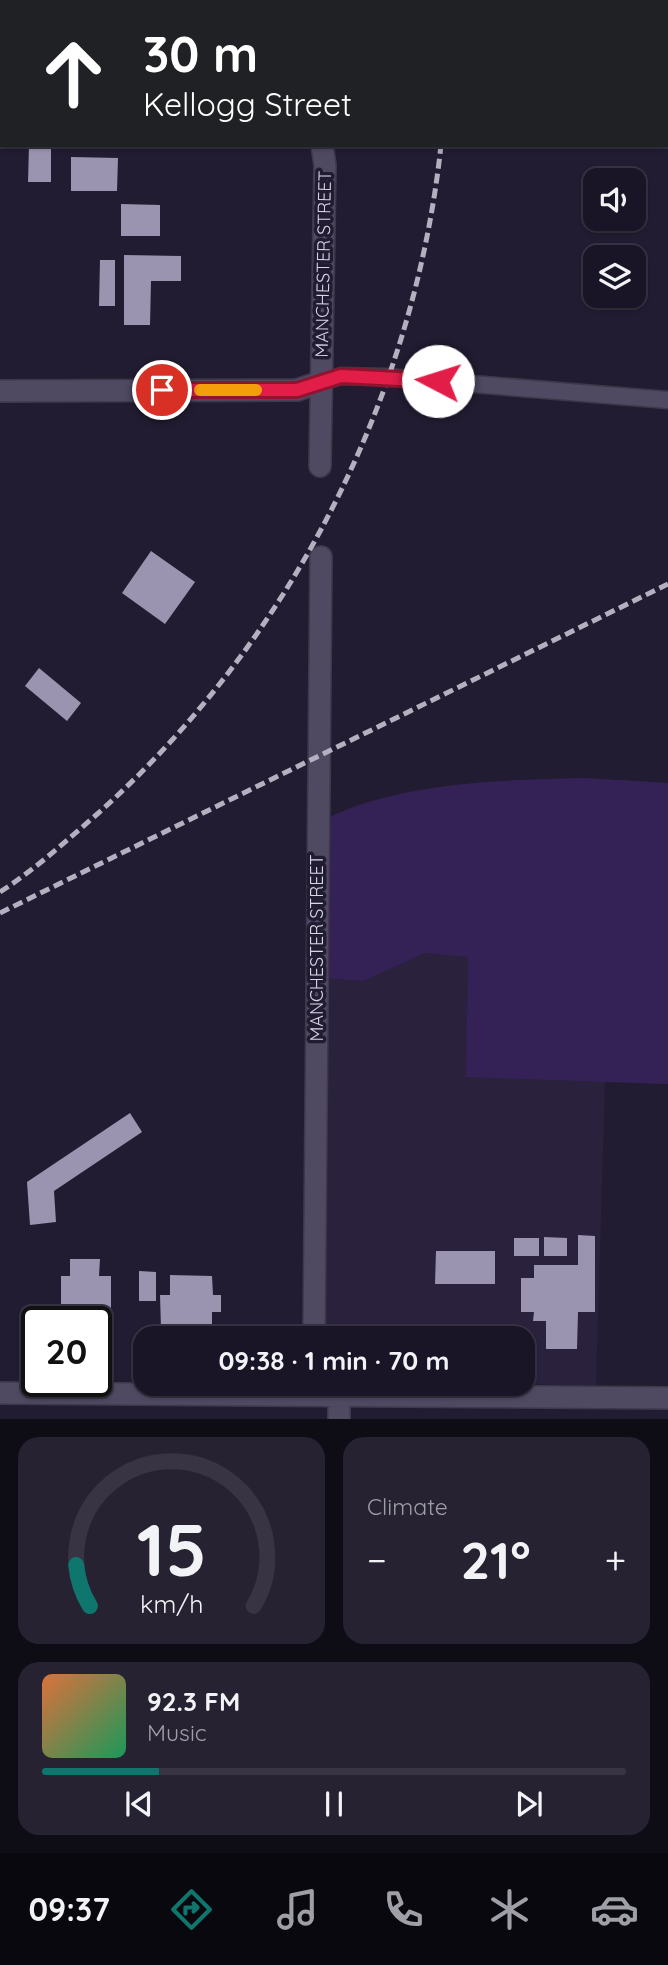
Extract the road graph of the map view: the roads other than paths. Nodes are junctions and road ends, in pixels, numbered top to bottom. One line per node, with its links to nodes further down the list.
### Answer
1 (322, 147): 2 (street, MANCHESTER STREET)
2 (321, 382): 3 (street); 4 (lane); 5 (street, MANCHESTER STREET)
3 (0, 391)
4 (668, 400)
5 (320, 466)
6 (321, 557): 7 (street, MANCHESTER STREET)
7 (314, 1326)
8 (133, 1392): 9 (street)
9 (0, 1393)
10 (535, 1395): 12 (street)
11 (337, 1396): 13 (street)
12 (668, 1398)
13 (339, 1419)

